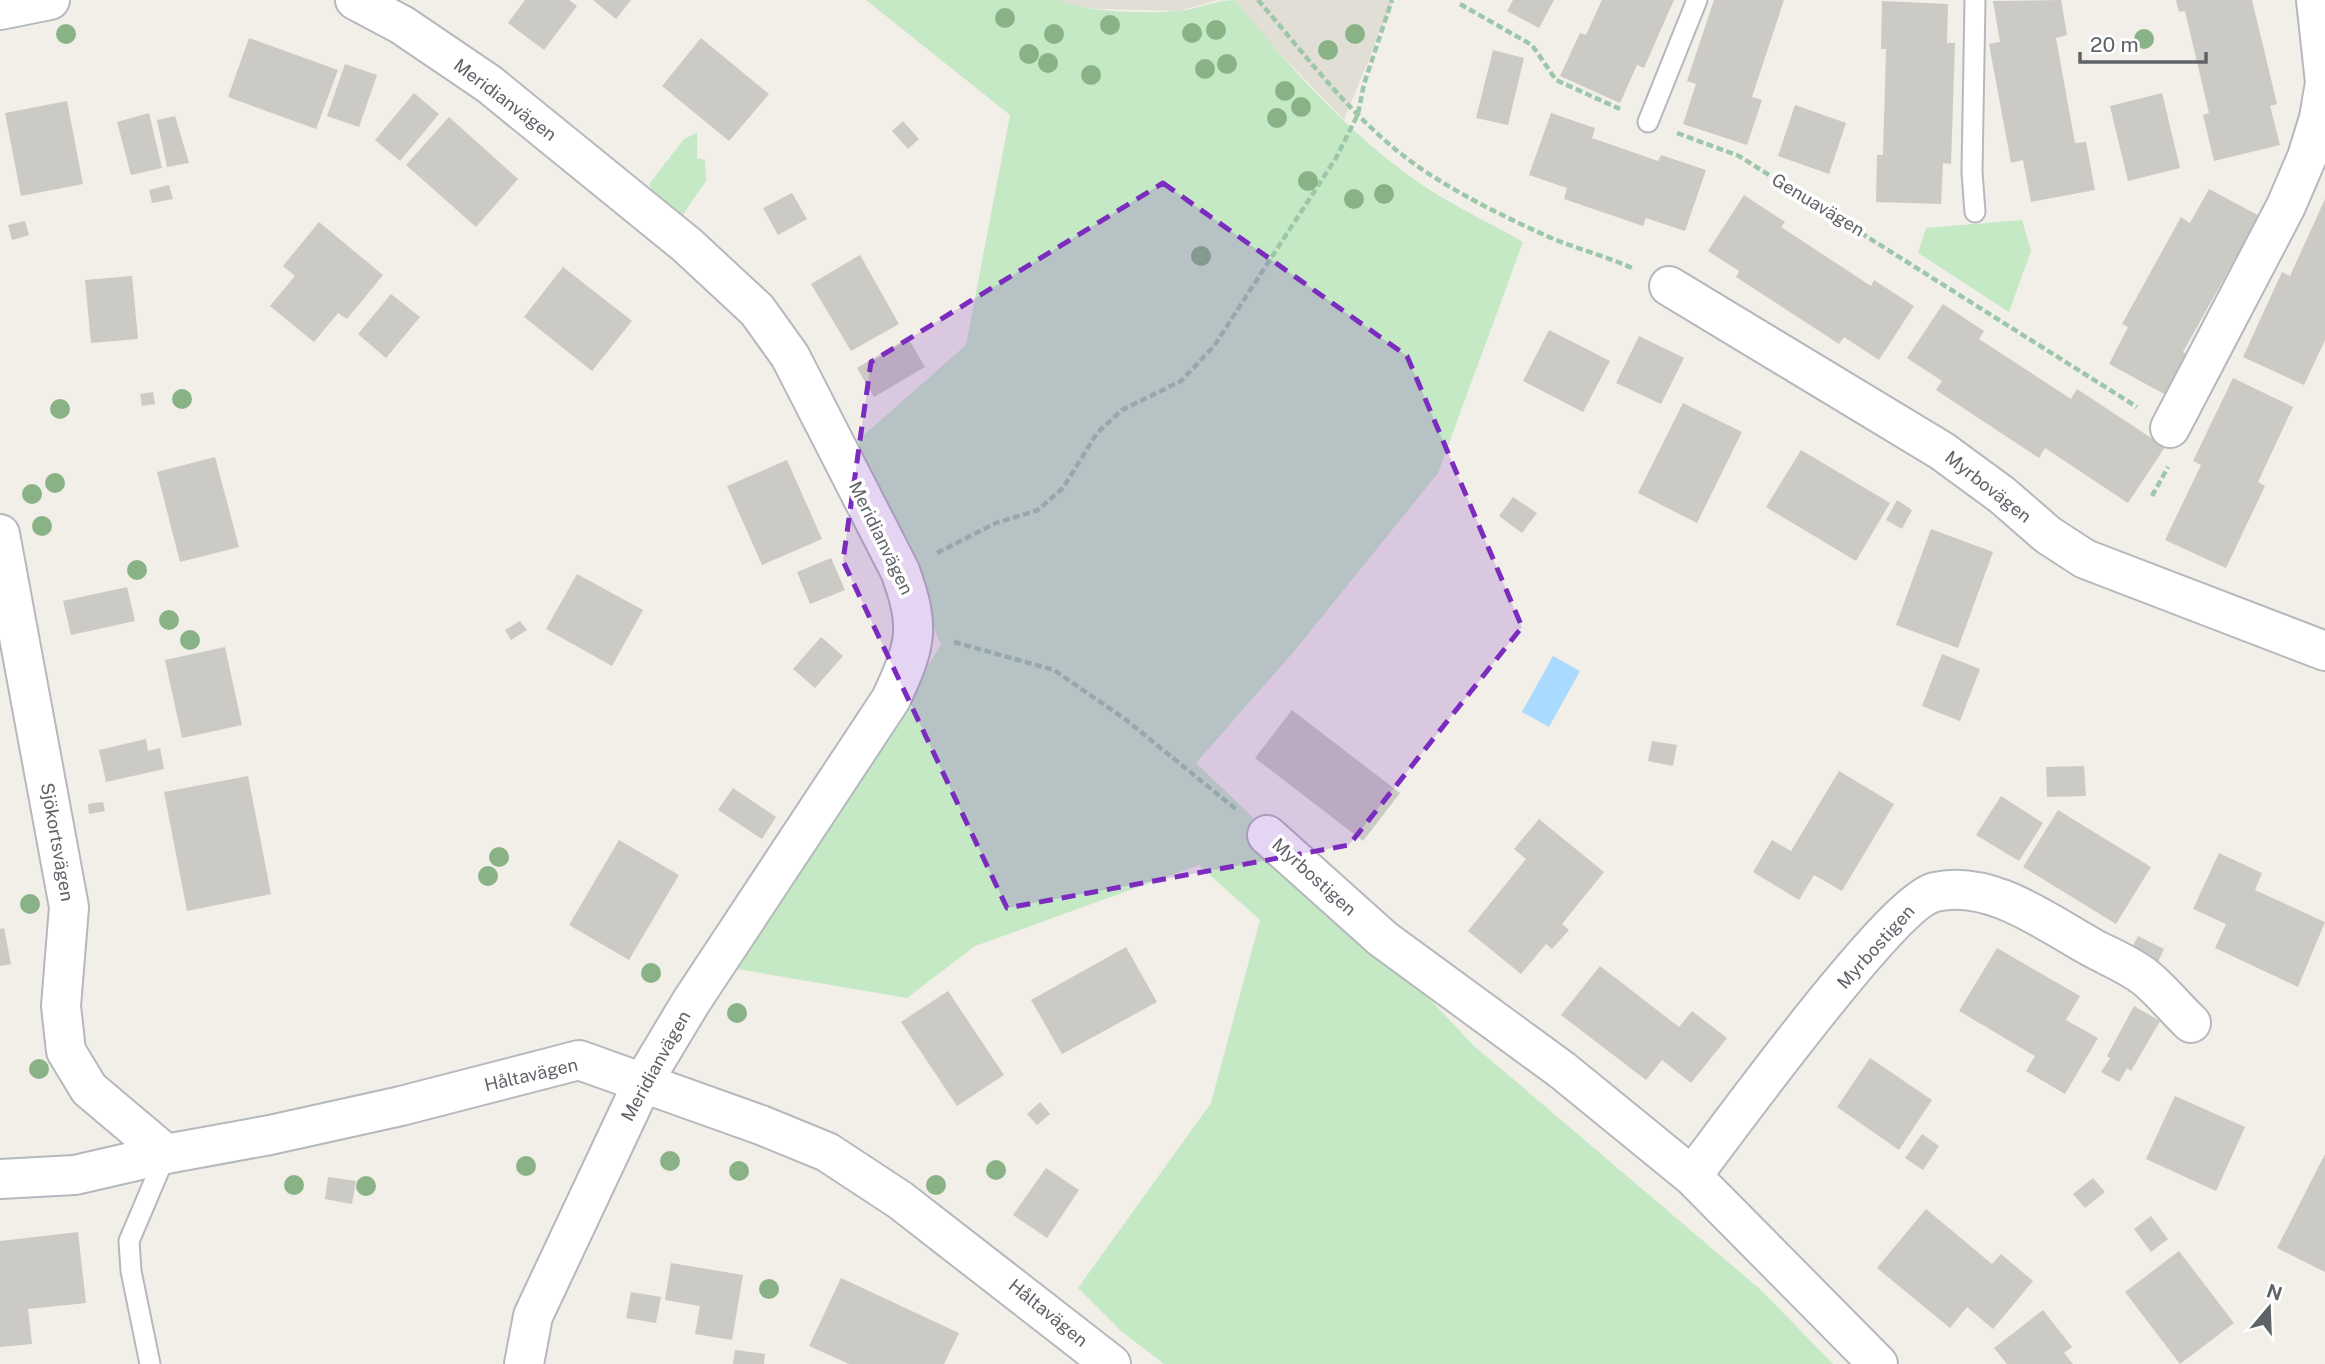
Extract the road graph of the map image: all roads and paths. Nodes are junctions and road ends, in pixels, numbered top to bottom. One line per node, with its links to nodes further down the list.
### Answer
1 (50, 0): 9 (street)
2 (355, 0): 18 (street, Meridianvägen)
3 (1258, 0): 11 (path)
4 (1392, 0): 11 (path)
5 (1697, 0): 12 (lane)
6 (1975, 0): 13 (lane)
7 (2316, 0): 10 (street)
8 (1461, 4): 12 (path, Genuavägen)
9 (0, 10)
10 (2324, 61): 15 (street)
11 (1358, 114): 14 (path); 18 (path)
12 (1648, 122): 15 (path, Genuavägen)
13 (1975, 212)
14 (1669, 286): 20 (street, Myrbovägen)
15 (2170, 428): 16 (path)
16 (2152, 496)
17 (0, 534): 24 (street, Sjökortsvägen)
18 (900, 571): 19 (street, Meridianvägen)
19 (915, 635): 21 (path); 23 (street, Meridianvägen)
20 (2325, 651)
21 (1267, 835): 25 (street, Myrbostigen)
22 (2191, 1023): 25 (street, Myrbostigen)
23 (643, 1083): 24 (street, Håltavägen); 28 (street, Meridianvägen); 29 (street, Håltavägen)
24 (166, 1154): 26 (street, Håltavägen); 27 (lane)
25 (1692, 1176): 30 (street, Myrbostigen)
26 (0, 1179)
27 (150, 1364)
28 (524, 1364)
29 (1111, 1364)
30 (1878, 1364)

